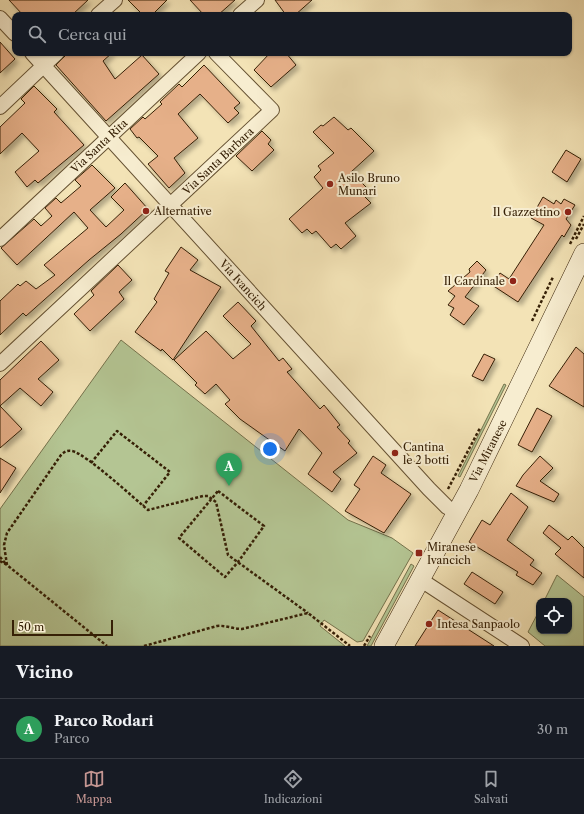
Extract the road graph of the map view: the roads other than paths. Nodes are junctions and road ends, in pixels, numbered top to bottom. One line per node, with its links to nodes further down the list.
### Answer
1 (115, 0): 3 (street)
2 (256, 0): 4 (street)
3 (101, 12)
4 (243, 12)
5 (0, 18): 6 (street)
6 (12, 31)
7 (35, 56): 11 (street, Via Ivancich)
8 (54, 56): 11 (street)
9 (196, 56): 13 (street, Via Santa Rita)
10 (219, 56): 14 (street, Via Santa Barbara)
11 (44, 66): 12 (street); 13 (street, Via Ivancich)
12 (0, 107)
13 (108, 138): 14 (street, Via Ivancich); 15 (street, Via Santa Rita)
14 (170, 205): 17 (street, Via Santa Barbara); 18 (street, Via Ivancich)
15 (0, 239)
16 (576, 251): 18 (street, Via Miranese)
17 (0, 364)
18 (457, 513): 19 (street, Via Miranese)
19 (421, 580): 20 (street, Via Miranese); 21 (street)
20 (384, 646)
21 (522, 646)

